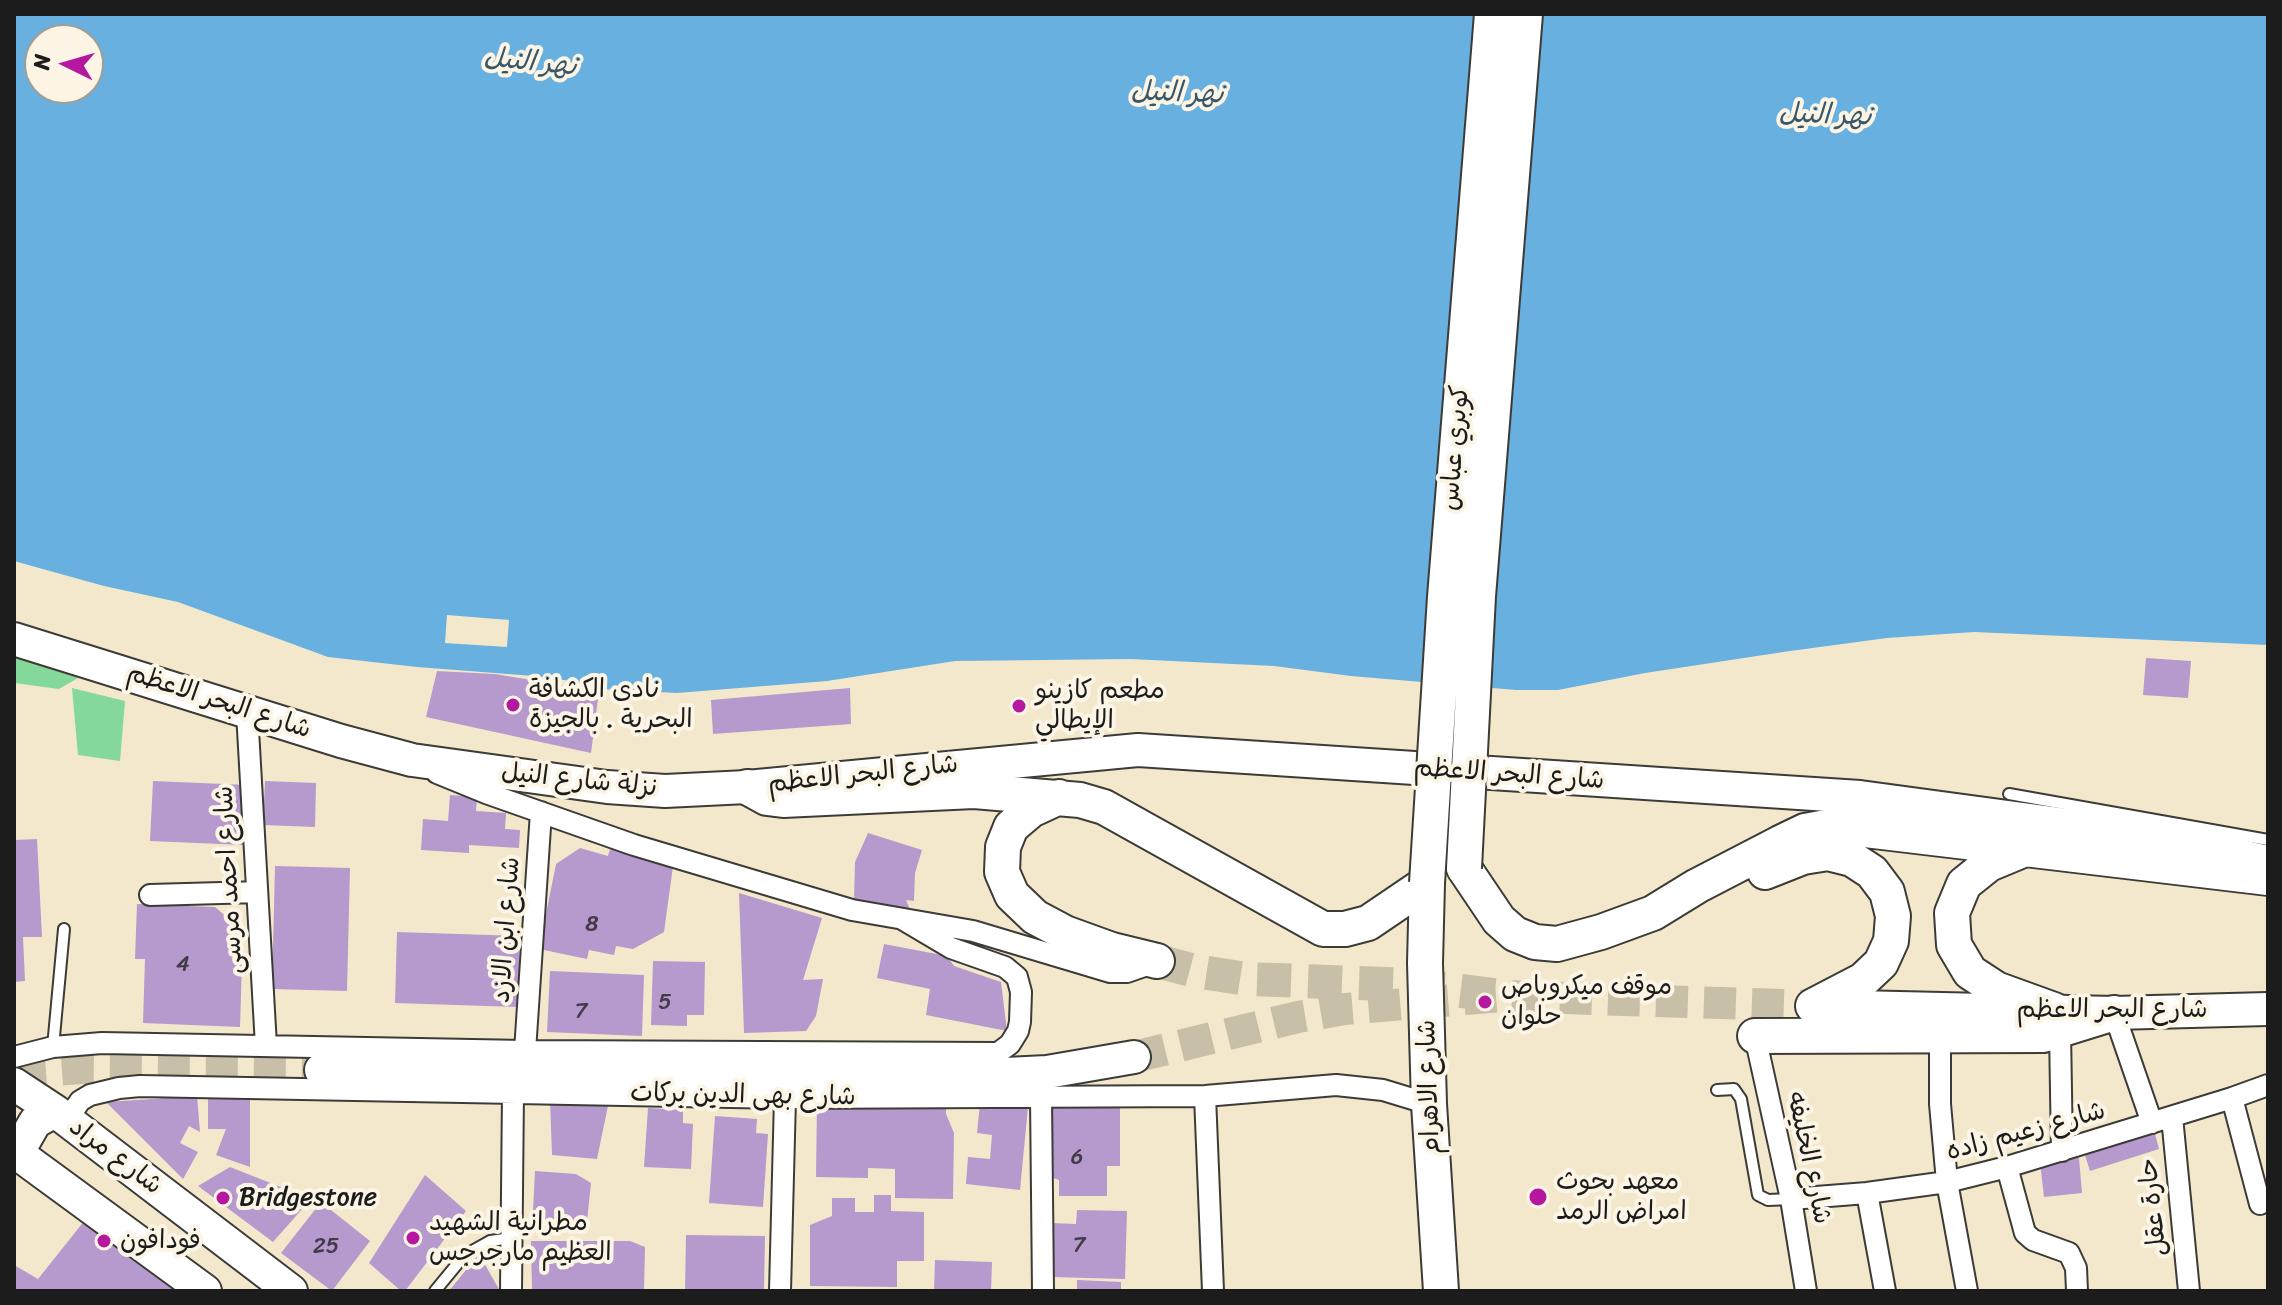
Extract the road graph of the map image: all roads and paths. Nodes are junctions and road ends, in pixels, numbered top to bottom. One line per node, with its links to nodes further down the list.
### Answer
1 (1492, 14): 14 (highway, كوبري عباس, bridge)
2 (1525, 14): 17 (highway, كوبري عباس, bridge)
3 (14, 639): 4 (main road, شارع البحر الاعظم)
4 (247, 712): 5 (main road, شارع البحر الاعظم); 15 (street, شارع احمد مرسى)
5 (412, 760): 6 (main road, نزلة شارع النيل); 9 (street, شارع البحر الاعظم)
6 (747, 787): 8 (highway); 12 (main road, شارع البحر الاعظم)
7 (2009, 794): 10 (lane)
8 (1059, 797): 14 (highway); 20 (highway)
9 (541, 812): 18 (street, شارع البحر الاعظم); 29 (street, شارع ابن الازد)
10 (2268, 840)
11 (2025, 849): 13 (highway); 17 (highway); 24 (highway)
12 (2268, 862)
13 (2268, 878)
14 (1427, 883): 42 (highway, شارع الاهرام)
15 (257, 892): 16 (street); 27 (street, شارع احمد مرسى)
16 (150, 895)
17 (1653, 913): 21 (highway)
18 (902, 919): 20 (street, شارع البحر الاعظم); 29 (street)
19 (64, 929): 28 (lane)
20 (1157, 961)
21 (1813, 1006): 24 (main road, شارع البحر الاعظم)
22 (2268, 1009): 23 (main road, شارع البحر الاعظم)
23 (2114, 1013): 24 (highway); 44 (street, حارة عقل)
24 (2057, 1021): 25 (highway); 45 (street)
25 (1940, 1035): 26 (highway); 48 (street)
26 (1755, 1036): 50 (street, شارع الخليفه)
27 (266, 1046): 28 (street); 29 (street)
28 (53, 1047): 30 (street)
29 (525, 1051)
30 (14, 1057)
31 (1134, 1057): 33 (main road, شارع بهى الدين بركات)
32 (321, 1070): 33 (main road, شارع بهى الدين بركات)
33 (596, 1083): 37 (street, شارع بهى الدين بركات); 40 (street, شارع بهى الدين بركات)
34 (14, 1084): 43 (main road, شارع مراد)
35 (2268, 1085): 41 (street, شارع زعيم زاده)
36 (1717, 1090): 50 (lane)
37 (513, 1093): 43 (street, شارع بهى الدين بركات); 52 (street)
38 (1205, 1096): 39 (street, شارع بهى الدين بركات); 42 (street, شارع بهى الدين بركات); 59 (street)
39 (1041, 1097): 40 (street, شارع بهى الدين بركات); 58 (street)
40 (785, 1098): 57 (street)
41 (2232, 1098): 44 (street, شارع زعيم زاده); 51 (street)
42 (1429, 1104): 60 (highway, شارع الاهرام)
43 (61, 1116): 46 (main road); 54 (main road, شارع مراد)
44 (2162, 1120): 45 (street, شارع زعيم زاده); 65 (street, حارة عقل)
45 (2062, 1151): 47 (street, شارع زعيم زاده)
46 (18, 1152): 53 (main road, شارع مراد)
47 (2007, 1167): 48 (street, شارع زعيم زاده); 64 (street)
48 (1947, 1182): 49 (street, شارع زعيم زاده); 63 (street)
49 (1867, 1193): 50 (street, شارع زعيم زاده); 62 (street)
50 (1791, 1199): 61 (street, شارع الخليفه)
51 (2260, 1204)
52 (512, 1238): 55 (lane); 56 (street)
53 (205, 1291)
54 (291, 1291)
55 (435, 1291)
56 (511, 1291)
57 (780, 1291)
58 (1043, 1291)
59 (1213, 1291)
60 (1441, 1291)
61 (1806, 1291)
62 (1885, 1291)
63 (1967, 1291)
64 (2077, 1291)
65 (2189, 1291)

